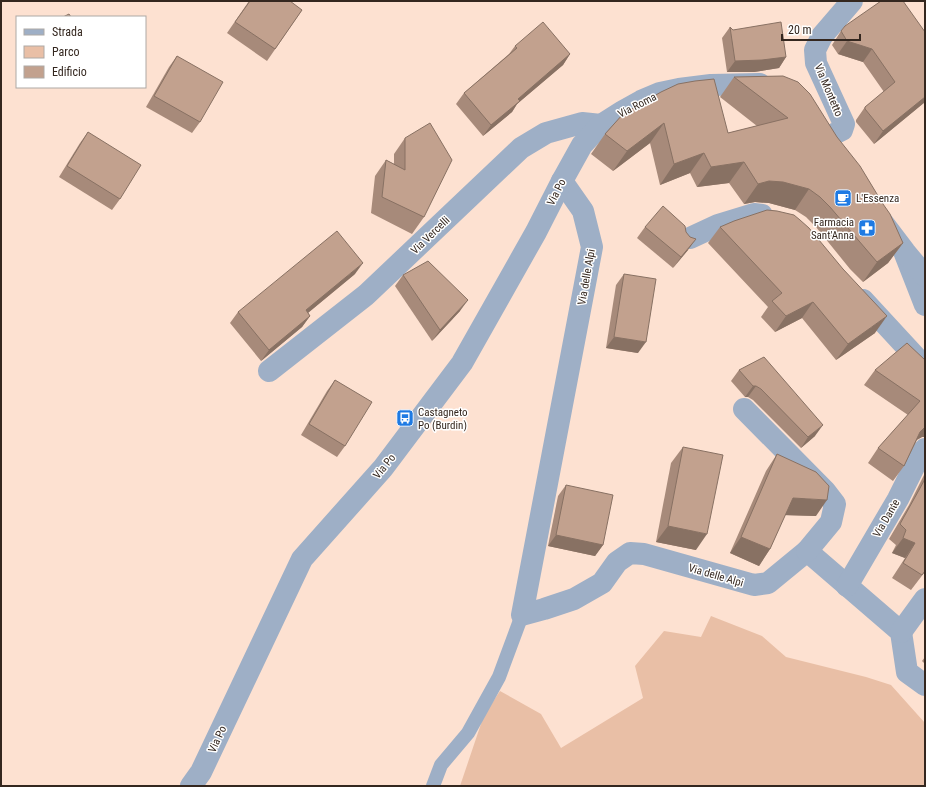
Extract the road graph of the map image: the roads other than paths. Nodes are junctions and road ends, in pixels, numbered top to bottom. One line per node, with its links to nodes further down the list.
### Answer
1 (852, 1): 5 (street, Via Montetto)
2 (778, 86): 4 (street, Via Roma)
3 (817, 117): 5 (street)
4 (601, 124): 6 (street, Via Roma); 17 (street, Via Vercelli)
5 (830, 136): 7 (street)
6 (582, 145): 8 (street, Via Po)
7 (841, 155)
8 (562, 181): 23 (street, Via delle Alpi); 26 (street, Via Po)
9 (872, 206): 12 (street)
10 (781, 218): 11 (street)
11 (690, 238)
12 (905, 252): 13 (street); 15 (street)
13 (925, 276)
14 (851, 288): 16 (street)
15 (925, 305)
16 (925, 366)
17 (269, 371)
18 (744, 409): 20 (street, Via delle Alpi)
19 (925, 450): 21 (street, Via Dante)
20 (807, 551): 21 (street); 23 (street, Via delle Alpi)
21 (847, 586): 24 (street)
22 (925, 599): 24 (street)
23 (522, 615): 27 (lane, Via delle Alpi)
24 (901, 632): 25 (street)
25 (925, 685)
26 (190, 786)
27 (433, 786)

